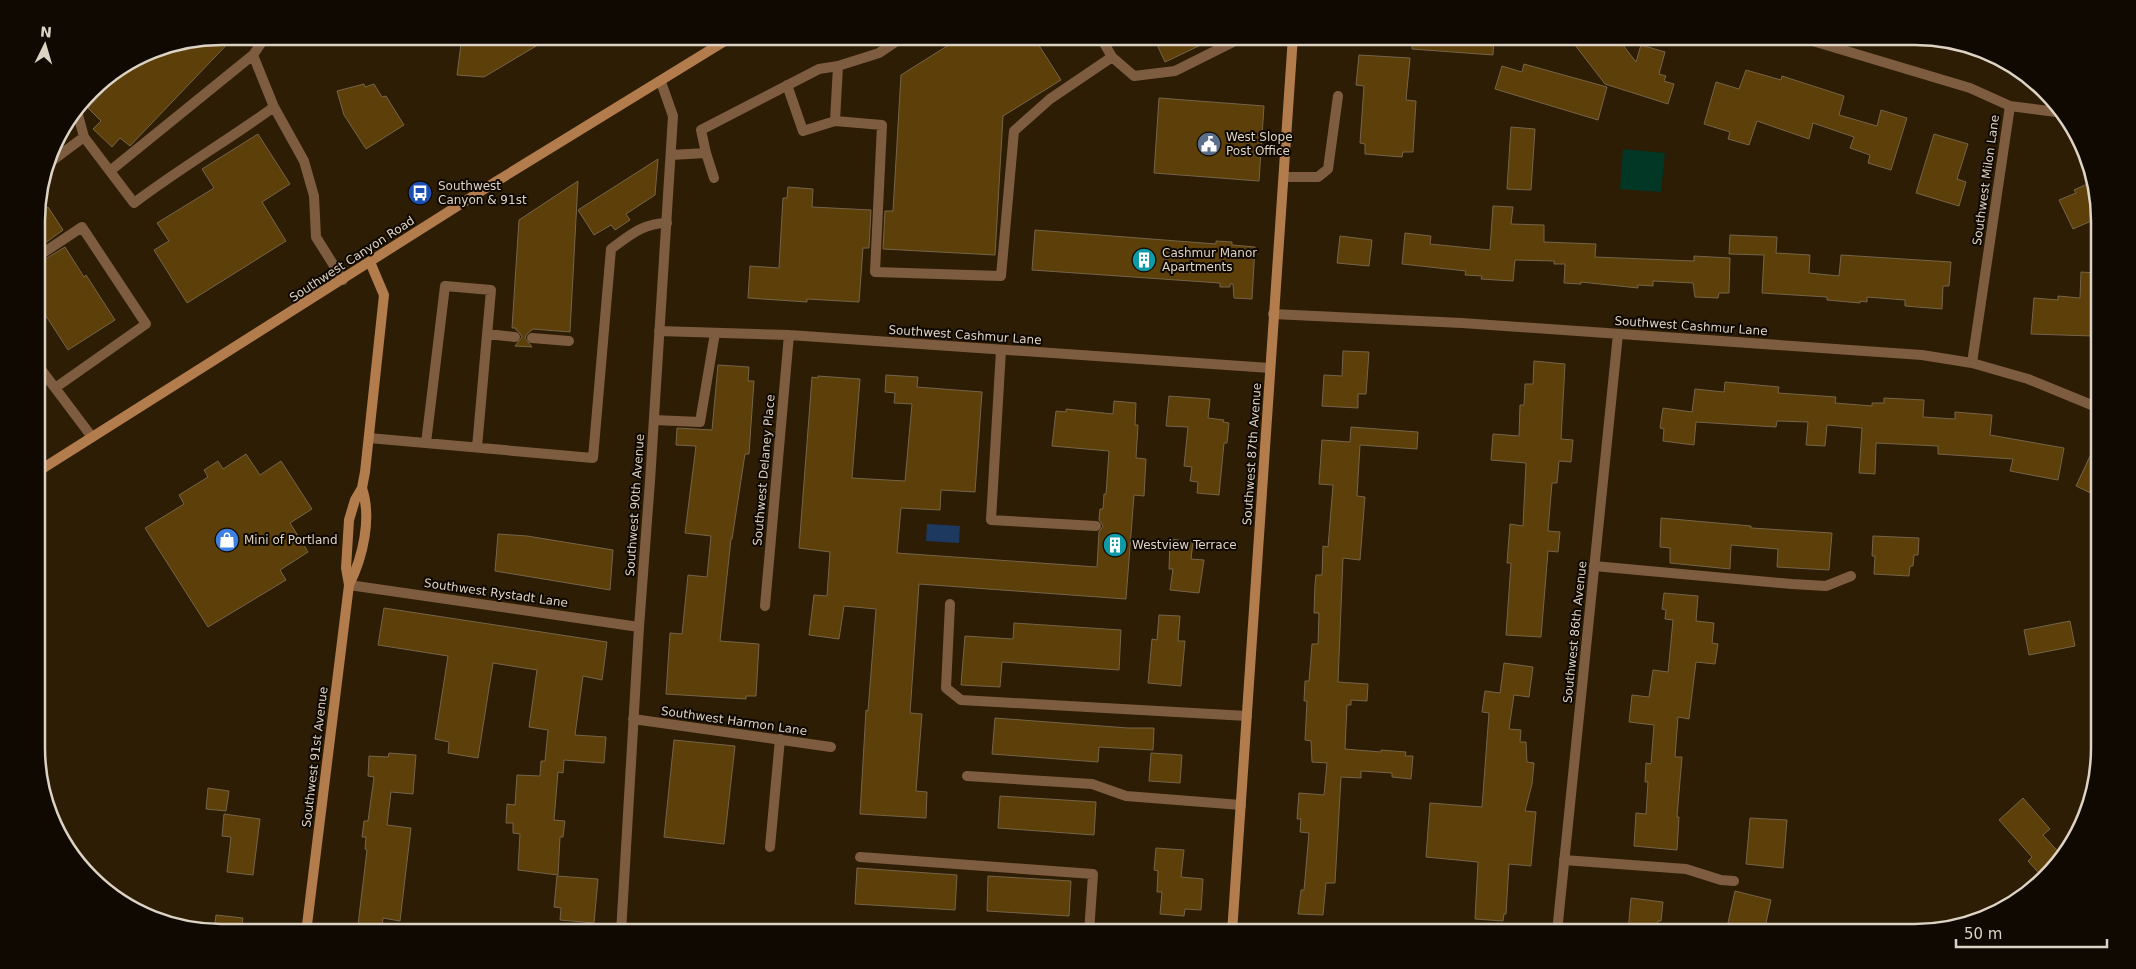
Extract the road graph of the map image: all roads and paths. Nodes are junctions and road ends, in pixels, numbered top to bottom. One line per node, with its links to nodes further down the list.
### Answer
1 (260, 45): 8 (street)
2 (719, 45): 11 (street, Southwest Canyon Road)
3 (891, 45): 10 (street)
4 (1105, 45): 9 (street)
5 (1228, 45): 9 (street)
6 (1292, 45): 24 (street, Southwest 87th Avenue)
7 (1826, 45): 14 (street, Southwest Milon Lane)
8 (253, 55): 15 (street); 23 (street)
9 (1112, 57): 18 (street)
10 (838, 66): 12 (street); 18 (street)
11 (661, 82): 21 (street, Southwest 90th Avenue); 28 (street, Southwest Canyon Road)
12 (787, 85): 18 (street); 20 (street)
13 (1338, 96): 24 (street)
14 (2010, 106): 16 (street); 40 (street, Southwest Milon Lane)
15 (274, 107): 23 (street); 29 (street)
16 (2053, 112)
17 (79, 117): 19 (street)
18 (835, 121)
19 (84, 137): 22 (street); 23 (street)
20 (706, 153): 21 (street); 25 (street)
21 (671, 155): 26 (street, Southwest 90th Avenue)
22 (57, 157)
23 (110, 171)
24 (1284, 177): 30 (street, Southwest 87th Avenue)
25 (714, 178)
26 (666, 223): 31 (street, Southwest 90th Avenue); 49 (street)
27 (45, 252): 43 (street)
28 (370, 262): 29 (street, Southwest Canyon Road); 47 (street, Southwest 91st Avenue)
29 (343, 280): 46 (street, Southwest Canyon Road)
30 (1273, 314): 34 (street, Southwest Cashmur Lane); 41 (street, Southwest 87th Avenue)
31 (659, 331): 32 (street, Southwest Cashmur Lane); 45 (street, Southwest 90th Avenue)
32 (714, 333): 35 (street, Southwest Cashmur Lane); 45 (street)
33 (487, 334): 36 (street); 48 (street); 49 (street)
34 (1618, 334): 40 (street, Southwest Cashmur Lane); 53 (street, Southwest 86th Avenue)
35 (789, 336): 39 (street, Southwest Cashmur Lane); 57 (street, Southwest Delaney Place)
36 (515, 337)
37 (532, 338): 38 (street)
38 (569, 341)
39 (1001, 350): 41 (street, Southwest Cashmur Lane); 52 (street)
40 (1972, 363): 44 (street, Southwest Cashmur Lane)
41 (1270, 368): 59 (street, Southwest 87th Avenue)
42 (45, 375): 43 (street)
43 (55, 388): 46 (street)
44 (2091, 405)
45 (654, 420): 58 (street, Southwest 90th Avenue)
46 (92, 438): 50 (street, Southwest Canyon Road)
47 (369, 438): 48 (street); 51 (street, Southwest 91st Avenue)
48 (426, 443): 49 (street)
49 (477, 447)
50 (45, 467)
51 (362, 488): 55 (street, Southwest 91st Avenue); 55 (street, Southwest 91st Avenue)
52 (1096, 526)
53 (1594, 566): 54 (street); 67 (street, Southwest 86th Avenue)
54 (1851, 576)
55 (349, 585): 58 (street, Southwest Rystadt Lane); 69 (street, Southwest 91st Avenue)
56 (950, 604): 59 (street)
57 (765, 606)
58 (639, 627): 60 (street, Southwest 90th Avenue)
59 (1247, 716): 64 (street, Southwest 87th Avenue)
60 (633, 720): 61 (street, Southwest Harmon Lane); 70 (street, Southwest 90th Avenue)
61 (780, 739): 62 (street, Southwest Harmon Lane); 65 (street)
62 (831, 747)
63 (968, 776): 64 (street)
64 (1241, 805): 72 (street, Southwest 87th Avenue)
65 (770, 847)
66 (860, 857): 71 (street)
67 (1564, 860): 68 (street); 73 (street, Southwest 86th Avenue)
68 (1734, 881)
69 (307, 924)
70 (622, 924)
71 (1090, 924)
72 (1233, 924)
73 (1558, 924)

